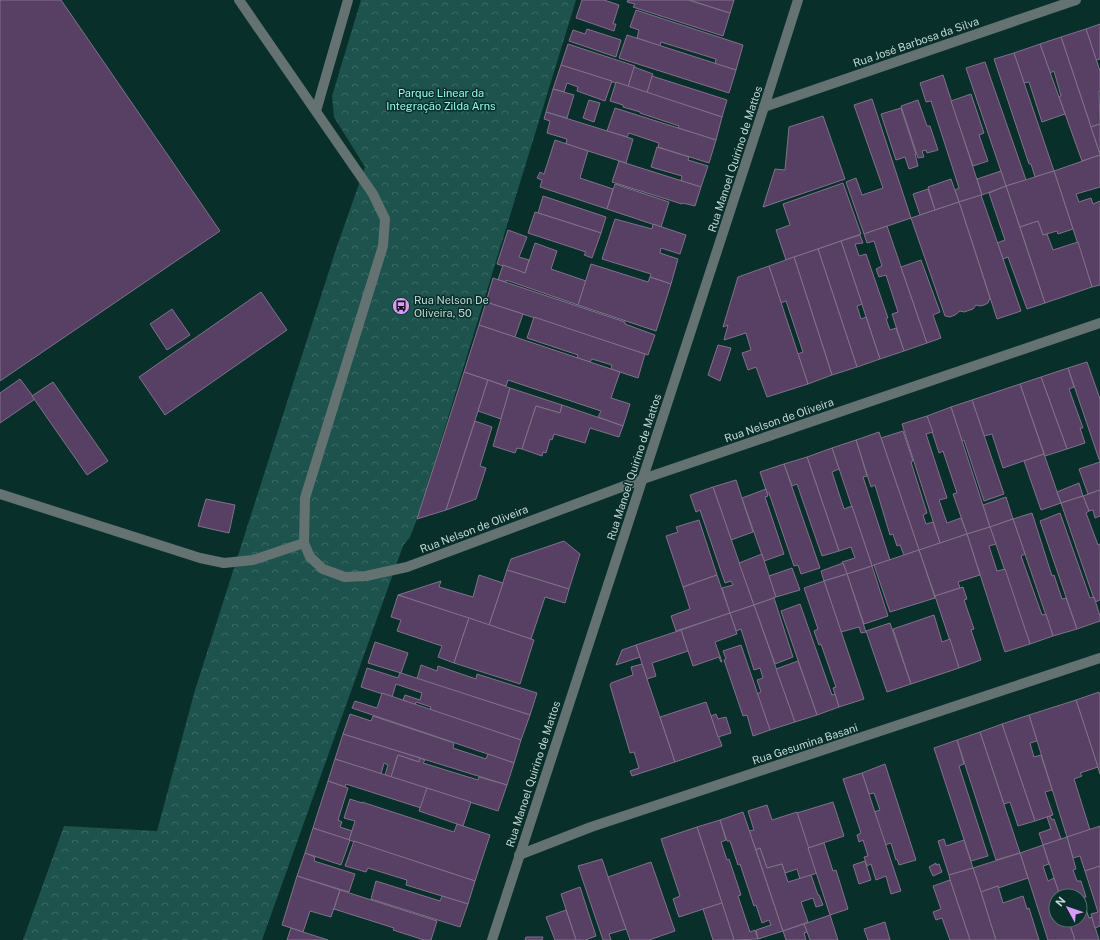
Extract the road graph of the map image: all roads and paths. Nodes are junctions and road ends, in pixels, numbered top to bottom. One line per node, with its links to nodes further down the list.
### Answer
1 (240, 0): 6 (street)
2 (348, 0): 6 (street)
3 (798, 0): 5 (street, Rua Manoel Quirino de Mattos)
4 (1076, 0): 5 (street, Rua José Barbosa da Silva)
5 (764, 107): 8 (street, Rua Manoel Quirino de Mattos)
6 (316, 111): 10 (street)
7 (1100, 323): 8 (street, Rua Nelson de Oliveira)
8 (643, 479): 10 (street, Rua Nelson de Oliveira); 12 (street, Rua Manoel Quirino de Mattos)
9 (0, 494): 10 (street)
10 (304, 543)
11 (1100, 658): 12 (street, Rua Gesumina Basani)
12 (519, 855): 13 (street, Rua Manoel Quirino de Mattos)
13 (492, 940)

